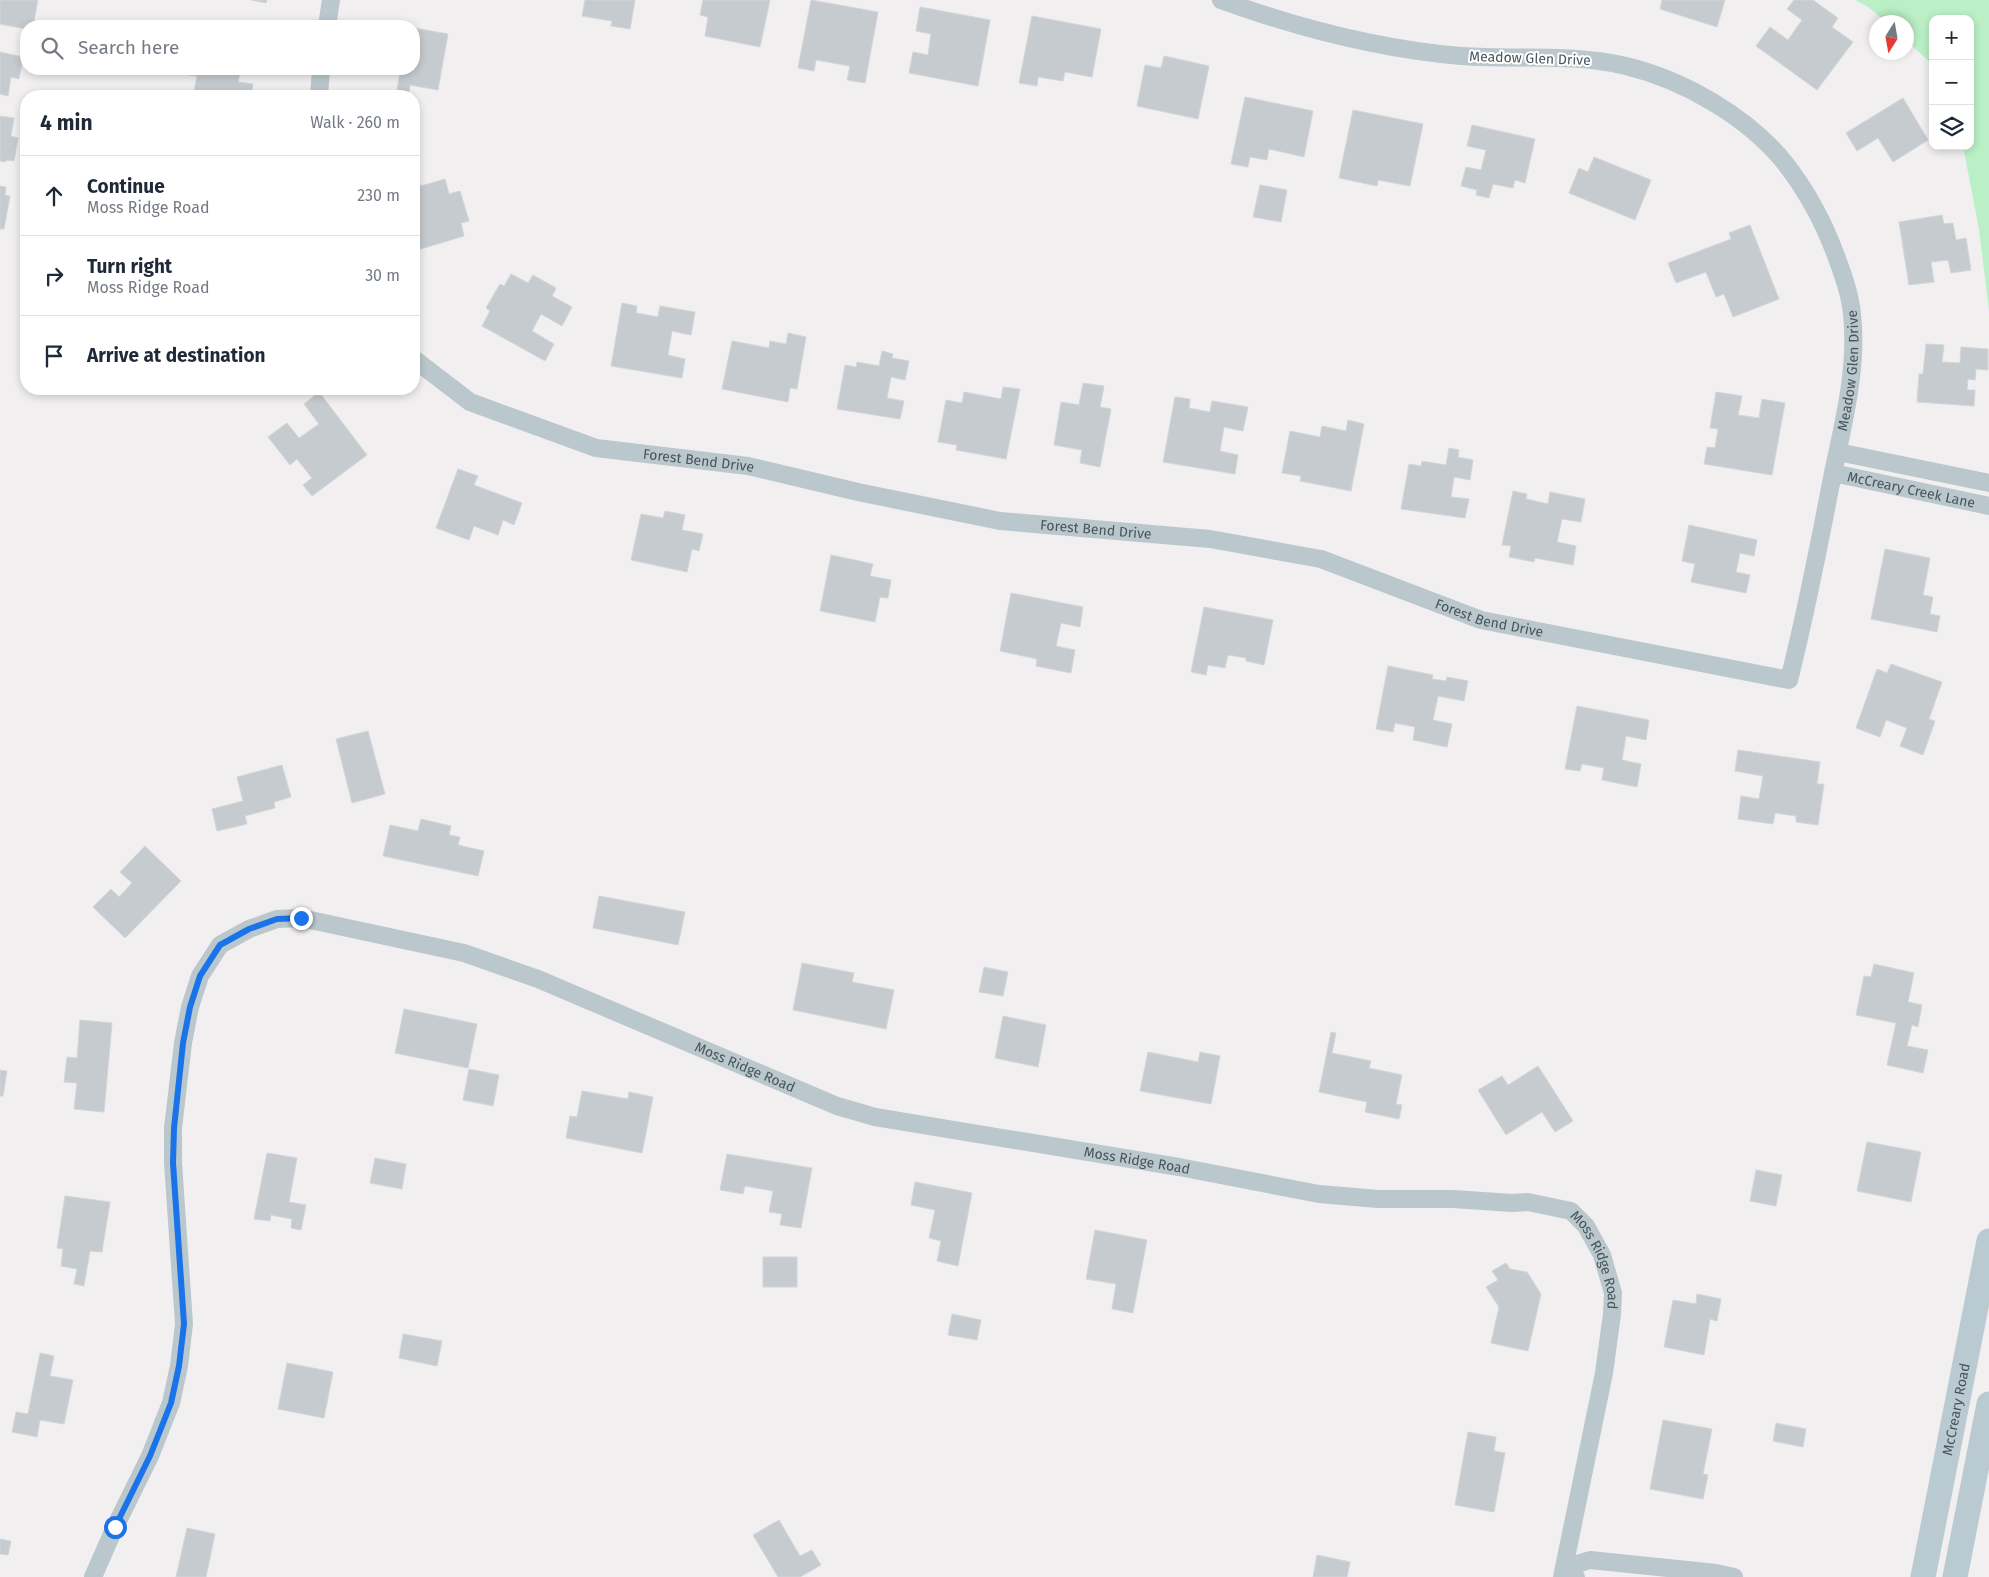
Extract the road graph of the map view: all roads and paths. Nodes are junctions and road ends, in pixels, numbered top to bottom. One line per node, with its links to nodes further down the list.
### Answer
1 (332, 0): 3 (street)
2 (1221, 0): 7 (street, Meadow Glen Drive)
3 (329, 20)
4 (321, 75): 5 (street)
5 (319, 90)
6 (420, 364): 11 (street, Forest Bend Drive)
7 (1838, 452): 8 (street, Meadow Glen Drive); 9 (street, McCreary Creek Lane)
8 (1833, 474): 10 (street, McCreary Creek Lane); 11 (street, Meadow Glen Drive)
9 (1989, 483)
10 (1989, 506)
11 (1789, 680)
12 (1989, 1241): 17 (main road, McCreary Road)
13 (1989, 1404): 18 (main road)
14 (1567, 1574): 15 (street, Moss Ridge Road); 16 (street, Moss Ridge Road)
15 (93, 1577)
16 (1734, 1577)
17 (1923, 1577)
18 (1955, 1577)

